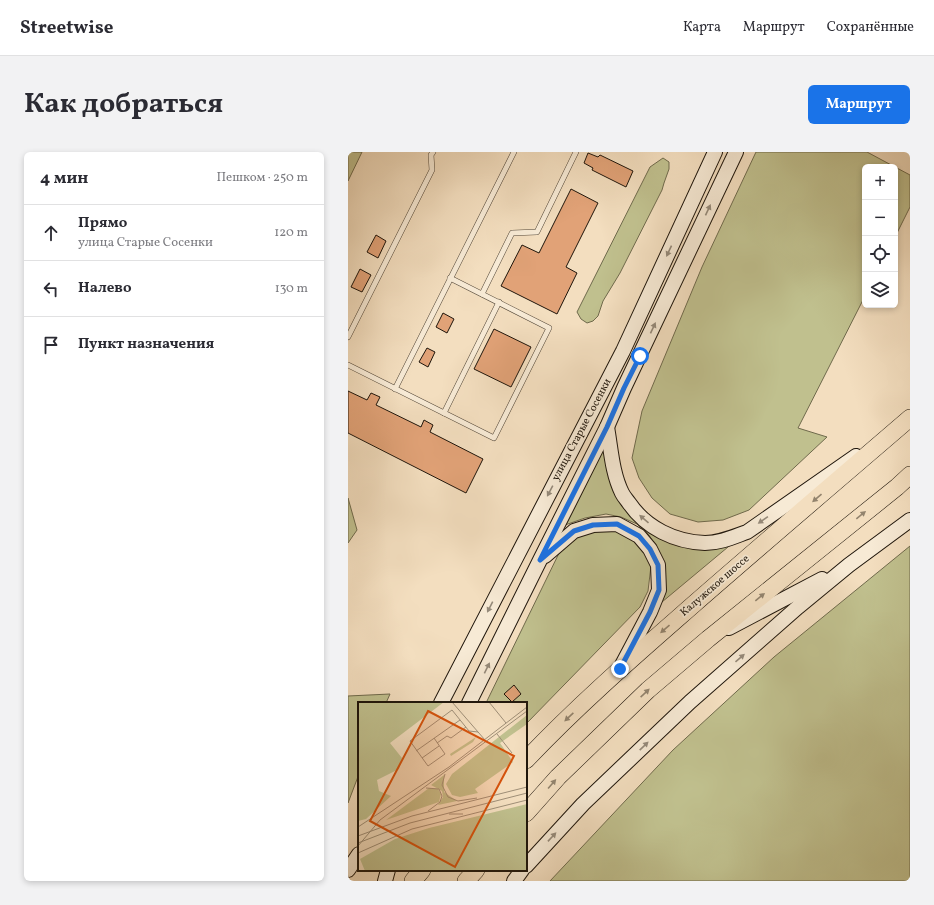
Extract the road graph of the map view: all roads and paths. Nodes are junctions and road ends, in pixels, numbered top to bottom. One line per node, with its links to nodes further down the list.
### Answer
1 (433, 152): 9 (lane)
2 (514, 152): 6 (lane)
3 (576, 152): 7 (lane)
4 (715, 152): 21 (main road, улица Старые Сосенки, one-way to 21)
5 (736, 152): 14 (main road, улица Старые Сосенки, one-way to 5)
6 (450, 278): 7 (lane); 11 (lane)
7 (482, 294): 8 (lane)
8 (499, 302): 12 (lane); 12 (lane)
9 (348, 337)
10 (348, 365): 11 (lane)
11 (395, 389): 12 (lane)
12 (444, 413)
13 (910, 418): 14 (main road, one-way to 14); 20 (highway, Калужское шоссе, one-way to 20)
14 (607, 427): 17 (main road, улица Старые Сосенки)
15 (910, 475): 19 (highway, one-way to 15)
16 (910, 520): 18 (main road)
17 (540, 560): 20 (main road); 22 (main road, улица Старые Сосенки, one-way to 17)
18 (849, 565): 19 (main road); 26 (main road, one-way to 18)
19 (708, 639): 24 (highway, one-way to 19)
20 (620, 669): 23 (highway, Калужское шоссе, one-way to 23)
21 (442, 702)
22 (469, 702)
23 (527, 759)
24 (527, 812)
25 (358, 855): 27 (main road)
26 (527, 865)
27 (348, 870)
28 (388, 871): 32 (main road)
29 (421, 871): 33 (highway)
30 (475, 871): 34 (highway)
31 (521, 871): 35 (main road)
32 (385, 881)
33 (413, 881)
34 (466, 881)
35 (514, 881)

